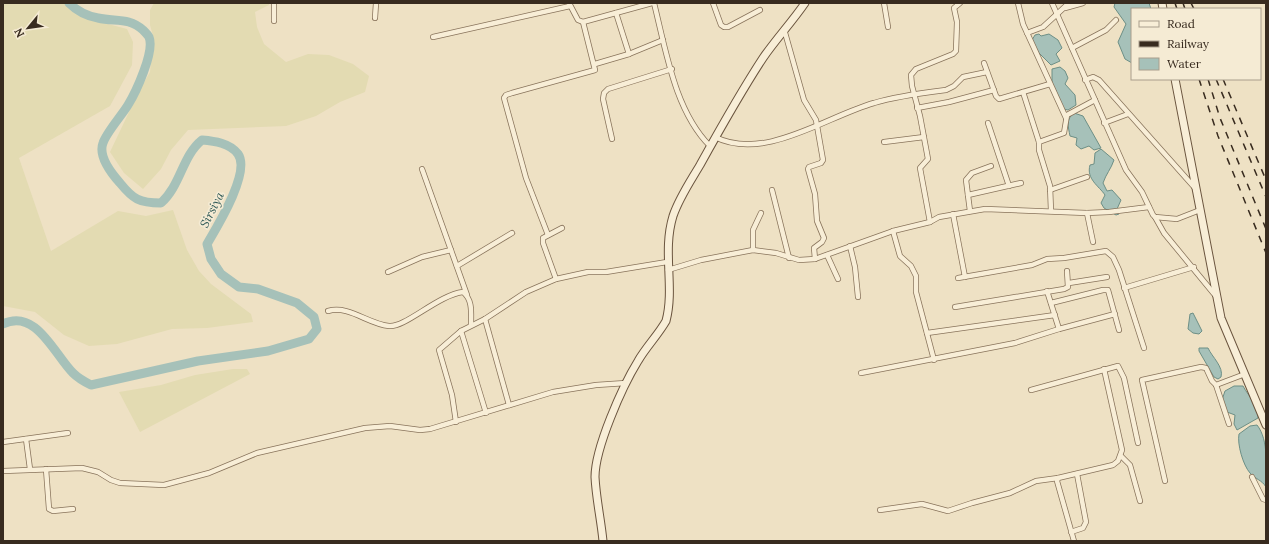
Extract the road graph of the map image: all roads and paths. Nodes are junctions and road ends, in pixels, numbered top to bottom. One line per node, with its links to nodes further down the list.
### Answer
1 (274, 3): 21 (street)
2 (376, 3): 19 (street)
3 (627, 3): 15 (street)
4 (653, 3): 15 (street); 27 (street)
5 (713, 3): 16 (street)
6 (805, 3): 24 (street)
7 (884, 3): 23 (street)
8 (960, 3): 39 (street)
9 (1018, 3): 25 (street)
10 (1052, 3): 18 (street)
11 (1069, 3): 14 (street)
12 (1083, 3): 14 (street)
13 (569, 4): 22 (street); 26 (street)
14 (1065, 8): 18 (street)
15 (628, 9): 17 (street)
16 (760, 10)
17 (616, 13): 22 (street); 29 (street)
18 (1056, 13): 25 (street); 28 (street)
19 (375, 18)
20 (1116, 20): 28 (street)
21 (274, 21)
22 (584, 22): 31 (street)
23 (888, 27)
24 (784, 29): 46 (street); 47 (street)
25 (1027, 33): 36 (street)
26 (433, 37)
27 (663, 40): 29 (street); 32 (street)
28 (1072, 48): 34 (street)
29 (629, 54): 31 (street)
30 (984, 63): 33 (street)
31 (595, 64): 74 (street)
32 (672, 69): 49 (street); 52 (street)
33 (987, 72): 37 (street); 39 (street)
34 (1085, 80): 40 (street); 42 (street)
35 (1176, 80): 58 (street)
36 (1050, 84): 38 (street); 43 (street)
37 (994, 90): 38 (street); 41 (street)
38 (1023, 92): 51 (street)
39 (914, 94): 41 (street); 46 (street)
40 (1094, 100): 43 (street); 44 (street)
41 (917, 108): 48 (street)
42 (1128, 114): 44 (street); 58 (street)
43 (1066, 118): 51 (street)
44 (1104, 122): 62 (street)
45 (988, 123): 57 (street)
46 (817, 126): 47 (street); 81 (street)
47 (715, 137): 52 (street)
48 (924, 137): 50 (street); 70 (street)
49 (612, 139)
50 (884, 142)
51 (1039, 142): 60 (street)
52 (710, 146): 83 (street)
53 (991, 166): 61 (street)
54 (422, 169): 77 (street)
55 (1087, 177): 60 (street)
56 (1021, 183): 57 (street)
57 (1009, 186): 61 (street)
58 (1196, 189): 63 (street)
59 (772, 190): 80 (street)
60 (1050, 190): 65 (street)
61 (968, 195): 64 (street)
62 (1149, 207): 67 (street); 69 (street)
63 (1200, 210): 69 (street); 97 (street)
64 (970, 211): 65 (street); 68 (street)
65 (1051, 211): 67 (street)
66 (761, 213): 78 (street)
67 (1087, 213): 75 (street)
68 (953, 214): 70 (street); 87 (street)
69 (1155, 217): 84 (street)
70 (930, 222): 72 (street)
71 (562, 228): 74 (street)
72 (893, 231): 76 (street); 108 (street)
73 (512, 233): 82 (street)
74 (548, 235): 90 (street)
75 (1093, 242)
76 (850, 246): 79 (street); 96 (street)
77 (451, 250): 82 (street); 86 (street)
78 (753, 250): 80 (street); 83 (street)
79 (828, 255): 81 (street); 91 (street)
80 (789, 258): 81 (street)
81 (815, 259)
82 (457, 266): 95 (street)
83 (667, 266): 90 (street); 114 (street)
84 (1194, 267): 93 (street); 97 (street)
85 (1067, 271): 92 (street)
86 (388, 272)
87 (965, 277): 89 (street); 93 (street)
88 (1107, 277): 92 (street)
89 (958, 278)
90 (556, 279): 103 (street)
91 (838, 279)
92 (1069, 283): 94 (street)
93 (1124, 288): 109 (street)
94 (1047, 291): 98 (street); 99 (street)
95 (467, 295): 100 (street); 104 (street)
96 (858, 297)
97 (1217, 298): 113 (street)
98 (1051, 303): 101 (street); 102 (street)
99 (955, 307)
100 (328, 311)
101 (1115, 314): 105 (street); 106 (street)
102 (1055, 315): 105 (street); 108 (street)
103 (485, 319): 104 (street); 117 (street)
104 (471, 325): 107 (street)
105 (1059, 329): 110 (street)
106 (1119, 330)
107 (461, 331): 118 (street); 119 (street)
108 (928, 333): 110 (street)
109 (1144, 348)
110 (934, 360): 112 (street)
111 (1104, 369): 116 (street); 125 (street); 126 (street)
112 (861, 373)
113 (1245, 374): 115 (street); 121 (street)
114 (626, 383): 117 (street); 139 (street)
115 (1216, 385): 120 (street); 133 (street)
116 (1031, 390)
117 (509, 405): 118 (street)
118 (486, 413): 119 (street)
119 (456, 422): 128 (street)
120 (1230, 424)
121 (1266, 425)
122 (68, 433): 123 (street)
123 (26, 439): 124 (street); 127 (street)
124 (3, 442)
125 (1138, 443)
126 (1121, 456): 130 (street); 135 (street)
127 (30, 469): 128 (street); 129 (street)
128 (46, 469): 136 (street)
129 (3, 472)
130 (1077, 474): 132 (street); 138 (street)
131 (1252, 477): 134 (street)
132 (1058, 478): 137 (street); 138 (street)
133 (1165, 481)
134 (1266, 500)
135 (1140, 501)
136 (73, 509)
137 (880, 510)
138 (1071, 532): 140 (street)
139 (603, 541)
140 (1074, 541)

